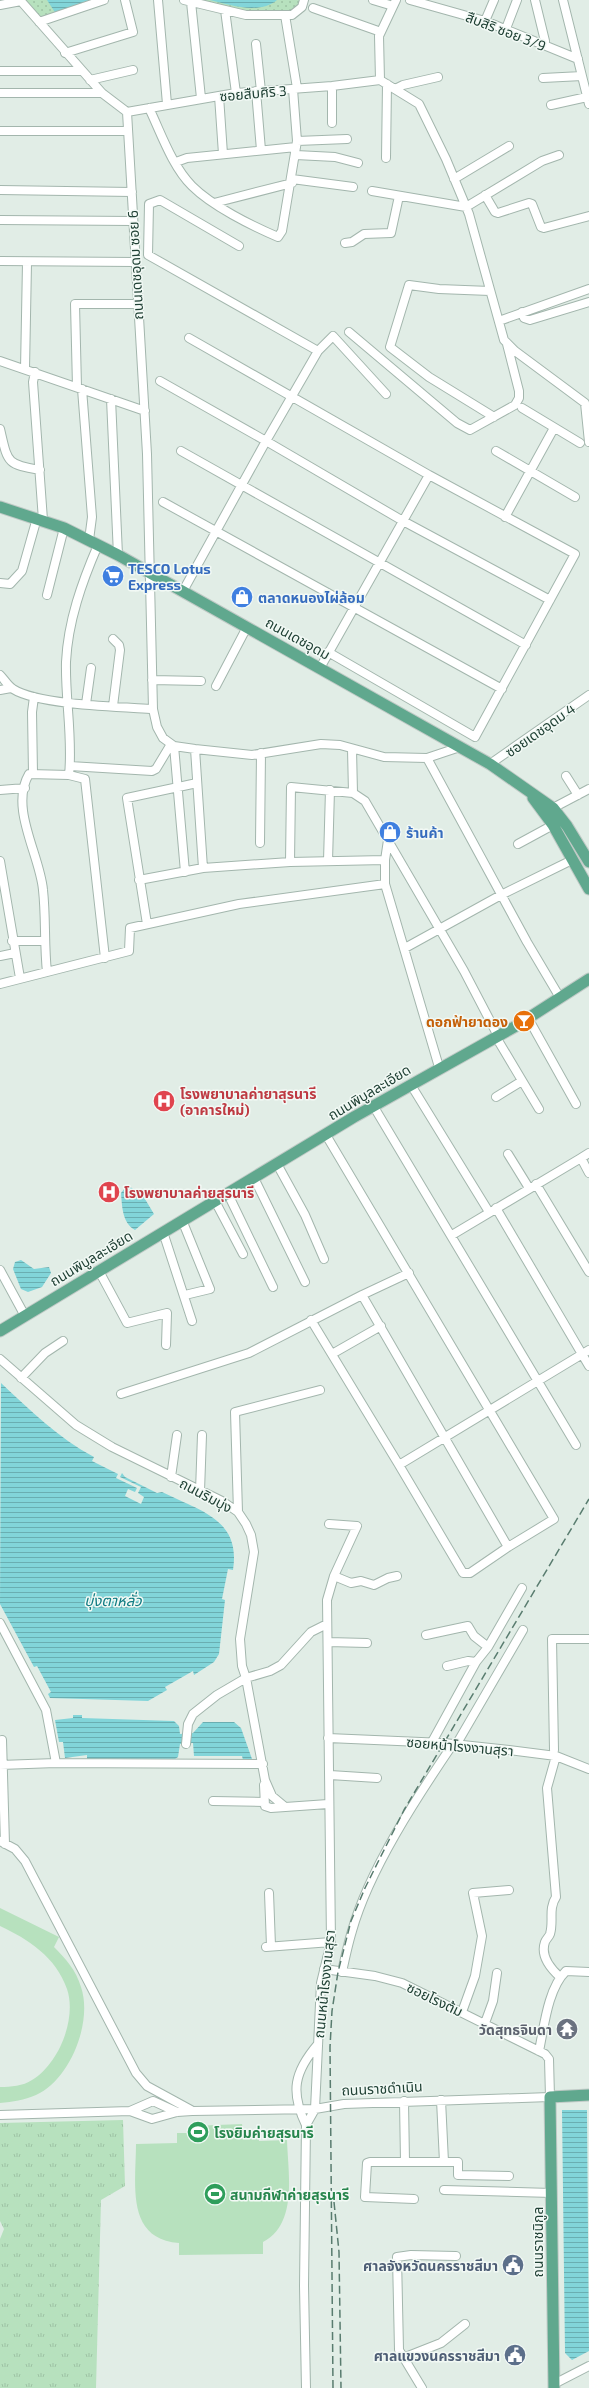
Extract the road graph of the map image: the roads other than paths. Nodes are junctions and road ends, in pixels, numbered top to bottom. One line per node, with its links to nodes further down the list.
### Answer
1 (104, 0): 19 (street)
2 (125, 0): 24 (street)
3 (158, 0): 44 (street)
4 (304, 0): 17 (street)
5 (373, 0): 13 (street)
6 (410, 0): 18 (street, สืบสิริ ซอย 3/9)
7 (494, 0): 18 (street)
8 (517, 0): 20 (street)
9 (535, 0): 22 (street)
10 (563, 0): 25 (street)
11 (21, 1): 14 (street); 19 (street)
12 (187, 1): 16 (street); 42 (street)
13 (394, 3): 21 (street)
14 (0, 5)
15 (313, 8): 21 (street)
16 (225, 10): 17 (street); 40 (street)
17 (285, 16): 35 (street)
18 (485, 21): 25 (street, สืบสิริ ซอย 3/9)
19 (39, 22): 24 (street)
20 (507, 26)
21 (381, 32): 33 (street)
22 (545, 40)
23 (256, 44): 37 (street)
24 (65, 53): 28 (street)
25 (578, 59): 29 (street)
26 (134, 70): 32 (street)
27 (0, 71): 28 (street)
28 (81, 71): 32 (street)
29 (582, 76): 31 (street); 43 (street)
30 (438, 77): 36 (street)
31 (543, 78)
32 (90, 80): 39 (street)
33 (384, 82): 34 (street, ซอยสืบศิริ 3); 36 (street); 57 (street)
34 (332, 86): 35 (street, ซอยสืบศิริ 3); 48 (street)
35 (295, 89): 37 (street, ซอยสืบศิริ 3); 53 (street)
36 (395, 89): 60 (street)
37 (259, 91): 40 (street, ซอยสืบศิริ 3); 54 (street)
38 (0, 93): 39 (street)
39 (102, 93): 47 (street)
40 (236, 93): 41 (street, ซอยสืบศิริ 3)
41 (218, 96): 42 (street, ซอยสืบศิริ 3); 55 (street)
42 (201, 98): 44 (street, ซอยสืบศิริ 3)
43 (588, 99): 45 (street)
44 (167, 104): 46 (street, ซอยสืบศิริ 3)
45 (551, 105)
46 (149, 108): 47 (street, ซอยสืบศิริ 3); 58 (street)
47 (128, 112): 50 (street, ถนนเดชอุดม ซอย 6)
48 (332, 123)
49 (0, 131): 50 (street)
50 (128, 131): 65 (street, ถนนเดชอุดม ซอย 6)
51 (348, 139): 53 (street)
52 (509, 146): 60 (street)
53 (296, 147): 54 (street); 59 (street); 61 (street)
54 (261, 150): 55 (street)
55 (223, 154): 58 (street)
56 (559, 156): 66 (street)
57 (386, 158)
58 (176, 162): 68 (street)
59 (358, 163)
60 (454, 179): 69 (street)
61 (292, 181): 62 (street); 68 (street); 68 (street)
62 (353, 187)
63 (0, 190): 65 (street)
64 (372, 191): 67 (street)
65 (132, 192): 72 (street, ถนนเดชอุดม ซอย 6)
66 (485, 195): 69 (street); 70 (street)
67 (399, 196): 69 (street); 73 (street)
68 (214, 204)
69 (466, 207): 79 (street)
70 (589, 216)
71 (0, 220): 72 (street)
72 (133, 221): 77 (street, ถนนเดชอุดม ซอย 6)
73 (345, 243)
74 (239, 246): 87 (street)
75 (0, 261): 76 (street)
76 (27, 262): 77 (street); 89 (street)
77 (135, 262): 81 (street, ถนนเดชอุดม ซอย 6)
78 (589, 289): 82 (street)
79 (490, 291): 83 (street); 98 (street)
80 (589, 302): 82 (street)
81 (137, 304): 92 (street); 97 (street, ถนนเดชอุดม ซอย 6)
82 (522, 312): 83 (street)
83 (499, 321): 86 (street)
84 (349, 332): 98 (street)
85 (189, 338): 94 (street)
86 (507, 343): 98 (street); 102 (street)
87 (318, 351): 93 (street); 94 (street)
88 (0, 361): 89 (street)
89 (25, 369): 90 (street)
90 (35, 372): 92 (street); 106 (street)
91 (160, 381): 101 (street)
92 (80, 388): 95 (street); 118 (street)
93 (386, 394)
94 (294, 396): 101 (street); 108 (street)
95 (111, 399): 97 (street); 119 (street)
96 (522, 408): 99 (street)
97 (145, 411): 121 (street, ถนนเดชอุดม ซอย 6)
98 (494, 417)
99 (554, 428): 103 (street); 107 (street)
100 (0, 429): 106 (street)
101 (266, 441): 109 (street); 115 (street)
102 (589, 442)
103 (580, 443)
104 (181, 451): 109 (street)
105 (496, 451): 107 (street)
106 (40, 470): 114 (street)
107 (530, 471): 110 (street); 113 (street)
108 (429, 475): 113 (street); 115 (street)
109 (242, 485): 117 (street); 120 (street)
110 (574, 497)
111 (164, 502): 117 (street)
112 (0, 507): 114 (main road, ถนนเดชอุดม)
113 (505, 517): 125 (street)
114 (40, 519): 116 (main road, ถนนเดชอุดม); 122 (street)
115 (403, 521): 120 (street); 125 (street)
116 (64, 528): 118 (main road, ถนนเดชอุดม); 124 (street)
117 (217, 531): 123 (street); 126 (street)
118 (94, 543): 119 (main road, ถนนเดชอุดม); 142 (street)
119 (118, 555): 121 (main road, ถนนเดชอุดม)
120 (380, 563): 126 (street); 129 (street)
121 (151, 573): 123 (main road, ถนนเดชอุดม); 134 (street, ถนนเดชอุดม ซอย 6)
122 (0, 583)
123 (183, 591): 127 (main road, ถนนเดชอุดม)
124 (47, 595)
125 (550, 600): 129 (street)
126 (354, 607): 130 (street); 138 (street)
127 (247, 627): 132 (main road, ถนนเดชอุดม); 136 (street)
128 (113, 639): 144 (street)
129 (526, 646): 138 (street)
130 (328, 652): 132 (street); 138 (street)
131 (91, 668): 143 (street)
132 (320, 668): 147 (main road, ถนนเดชอุดม)
133 (0, 675): 137 (street)
134 (152, 680): 135 (street); 145 (street, ถนนเดชอุดม ซอย 6)
135 (201, 681)
136 (216, 686)
137 (11, 688): 139 (street); 140 (street)
138 (502, 689)
139 (0, 690)
140 (34, 696): 142 (street); 154 (street)
141 (589, 696): 152 (street, ซอยเดชอุดม 4)
142 (68, 701): 143 (street); 153 (street)
143 (86, 704): 144 (street)
144 (114, 706): 145 (street)
145 (153, 708): 146 (street, ถนนเดชอุดม ซอย 6)
146 (173, 745): 148 (street); 153 (street); 158 (street)
147 (460, 747): 151 (street); 152 (main road, ถนนเดชอุดม)
148 (195, 749): 150 (street); 156 (street)
149 (352, 749): 150 (street); 151 (street); 163 (street)
150 (261, 753): 168 (street)
151 (426, 758): 181 (street)
152 (490, 764): 162 (main road, ถนนเดชอุดม)
153 (69, 771): 154 (street); 190 (street)
154 (33, 773): 157 (street)
155 (566, 776): 164 (street)
156 (197, 784): 158 (street); 176 (street)
157 (25, 788): 160 (street); 186 (street)
158 (177, 788): 177 (street); 178 (street)
159 (589, 789): 164 (street)
160 (0, 790)
161 (330, 790): 163 (street); 173 (street); 175 (street)
162 (529, 792): 165 (main road, ถนนเดชอุดม); 166 (main road, ถนนเดชอุดม)
163 (353, 793): 167 (street)
164 (578, 795): 165 (street)
165 (553, 808): 170 (main road, ถนนเดชอุดม)
166 (552, 825): 169 (street); 172 (main road, ถนนเดชอุดม)
167 (388, 840): 171 (street); 184 (street)
168 (260, 843)
169 (518, 844)
170 (586, 858): 172 (main road)
171 (385, 860): 173 (street); 179 (street)
172 (572, 860): 180 (main road, ถนนเดชอุดม); 181 (street)
173 (328, 861): 175 (street)
174 (0, 862): 182 (street)
175 (290, 862): 176 (street)
176 (203, 868): 177 (street)
177 (184, 872): 178 (street)
178 (139, 880): 183 (street)
179 (386, 884): 183 (street); 187 (street)
180 (589, 889)
181 (501, 896): 184 (street); 195 (street)
182 (3, 898): 185 (street)
183 (147, 924): 190 (street)
184 (441, 930): 187 (street); 197 (street)
185 (12, 941): 186 (street); 188 (street)
186 (44, 941): 191 (street)
187 (405, 948): 198 (street)
188 (15, 953): 189 (street); 192 (street)
189 (0, 956)
190 (105, 958): 191 (street)
191 (47, 972): 192 (street)
192 (20, 978): 194 (street)
193 (589, 979): 195 (main road, ถนนพิบูลละเอียด)
194 (0, 984)
195 (559, 996): 196 (main road, ถนนพิบูลละเอียด)
196 (528, 1018): 197 (main road, ถนนพิบูลละเอียด); 202 (street)
197 (497, 1036): 198 (main road, ถนนพิบูลละเอียด); 199 (street)
198 (439, 1067): 200 (main road, ถนนพิบูลละเอียด)
199 (522, 1080): 201 (street); 204 (street)
200 (412, 1085): 203 (main road, ถนนพิบูลละเอียด); 215 (street)
201 (496, 1097)
202 (576, 1104)
203 (374, 1107): 205 (main road, ถนนพิบูลละเอียด); 218 (street)
204 (539, 1109)
205 (326, 1135): 209 (main road, ถนนพิบูลละเอียด); 224 (street)
206 (589, 1153): 208 (street)
207 (508, 1154): 212 (street)
208 (580, 1158): 210 (street); 212 (street)
209 (277, 1164): 211 (main road, ถนนพิบูลละเอียด); 220 (street)
210 (589, 1173)
211 (254, 1178): 213 (main road, ถนนพิบูลละเอียด); 225 (street)
212 (532, 1186): 215 (street); 223 (street)
213 (228, 1194): 214 (main road, ถนนพิบูลละเอียด); 226 (street)
214 (215, 1201): 216 (main road, ถนนพิบูลละเอียด); 219 (street)
215 (493, 1210): 218 (street); 236 (street)
216 (182, 1220): 217 (main road, ถนนพิบูลละเอียด); 227 (street)
217 (164, 1232): 222 (main road, ถนนพิบูลละเอียด); 227 (street)
218 (452, 1235): 241 (street)
219 (243, 1254)
220 (324, 1259)
221 (0, 1270): 229 (street)
222 (99, 1271): 229 (main road, ถนนพิบูลละเอียด); 235 (street)
223 (589, 1272)
224 (409, 1273): 228 (street); 244 (street)
225 (305, 1282)
226 (273, 1287)
227 (185, 1296): 231 (street)
228 (362, 1296): 230 (street); 232 (street)
229 (25, 1316): 233 (main road, ถนนพิบูลละเอียด)
230 (311, 1320): 237 (street); 243 (street)
231 (192, 1321)
232 (381, 1326): 237 (street); 247 (street)
233 (0, 1331)
234 (63, 1341): 240 (street)
235 (166, 1345)
236 (586, 1352): 239 (street); 241 (street)
237 (332, 1354): 249 (street)
238 (0, 1358): 240 (street, ถนนริมบุ่ง)
239 (589, 1366)
240 (21, 1378): 250 (street, ถนนริมบุ่ง)
241 (538, 1381): 244 (street); 248 (street)
242 (320, 1390): 252 (street)
243 (121, 1394)
244 (490, 1410): 247 (street); 254 (street)
245 (177, 1435): 250 (street)
246 (202, 1435): 251 (street)
247 (445, 1437): 249 (street); 254 (street)
248 (576, 1445)
249 (399, 1464): 254 (street)
250 (171, 1477): 251 (street, ถนนริมบุ่ง)
251 (200, 1491): 252 (street, ถนนริมบุ่ง)
252 (238, 1512): 268 (street, ถนนริมบุ่ง)
253 (329, 1524): 255 (street, ถนนหน้าโรงงานสุรา)
254 (508, 1547)
255 (334, 1576): 256 (street); 259 (street, ถนนหน้าโรงงานสุรา)
256 (397, 1576)
257 (522, 1588): 265 (street)
258 (0, 1623): 275 (street)
259 (327, 1624): 263 (street, ถนนหน้าโรงงานสุรา); 268 (street)
260 (523, 1630): 273 (street)
261 (426, 1635): 265 (street)
262 (589, 1639): 274 (street)
263 (328, 1642): 264 (street); 269 (street, ถนนหน้าโรงงานสุรา)
264 (367, 1643)
265 (488, 1647): 266 (street)
266 (476, 1662): 267 (street); 271 (street)
267 (447, 1666)
268 (246, 1678): 272 (street); 276 (street, ถนนริมบุ่ง)
269 (328, 1738): 271 (street, ซอยหน้าโรงงานสุรา); 279 (street, ถนนหน้าโรงงานสุรา)
270 (2, 1740): 277 (street)
271 (432, 1742): 273 (street, ซอยหน้าโรงงานสุรา)
272 (186, 1744)
273 (454, 1745): 274 (street, ซอยหน้าโรงงานสุรา); 291 (street)
274 (555, 1753): 278 (street, ซอยหน้าโรงงานสุรา); 294 (street)
275 (56, 1762): 276 (street); 277 (street)
276 (263, 1764): 281 (street, ถนนริมบุ่ง)
277 (1, 1765): 286 (street)
278 (589, 1769)
279 (330, 1775): 280 (street); 284 (street, ถนนหน้าโรงงานสุรา)
280 (377, 1778)
281 (265, 1780): 283 (street); 285 (street, ถนนริมบุ่ง)
282 (213, 1801): 283 (street)
283 (264, 1802): 285 (street)
284 (328, 1804): 285 (street); 289 (street, ถนนหน้าโรงงานสุรา)
285 (284, 1806)
286 (3, 1842): 306 (street)
287 (509, 1890): 295 (street)
288 (269, 1893): 289 (street)
289 (330, 1942): 290 (street, ถนนหน้าโรงงานสุรา)
290 (324, 1969): 291 (street, ซอยโรงต้ม); 297 (street, ถนนหน้าโรงงานสุรา)
291 (342, 1972): 295 (street, ซอยโรงต้ม)
292 (589, 1972): 294 (street)
293 (497, 1974): 296 (street)
294 (560, 1977): 298 (street)
295 (462, 2012): 296 (street, ซอยโรงต้ม)
296 (485, 2023): 298 (street, ซอยโรงต้ม)
297 (318, 2044): 303 (street, ถนนหน้าโรงงานสุรา); 304 (street)
298 (539, 2051): 300 (street, ซอยโรงต้ม)
299 (589, 2095): 300 (main road, ถนนราชดำเนิน)
300 (550, 2096): 301 (street, ถนนราชดำเนิน); 314 (main road, ถนนราชนิกูล)
301 (441, 2100): 302 (street, ถนนราชดำเนิน); 311 (street)
302 (404, 2101): 304 (street, ถนนราชดำเนิน); 310 (street)
303 (298, 2109): 304 (street, ถนนราชดำเนิน); 306 (street, ถนนราชดำเนิน); 309 (street)
304 (315, 2109): 309 (street)
305 (130, 2111): 307 (street, ถนนราชดำเนิน); 307 (street); 308 (street)
306 (192, 2111): 307 (street, ถนนราชดำเนิน)
307 (177, 2112)
308 (0, 2115)
309 (306, 2126): 321 (street)
310 (405, 2162): 311 (street); 315 (street)
311 (444, 2162): 312 (street)
312 (509, 2176)
313 (444, 2190): 314 (street)
314 (552, 2193): 320 (main road, ถนนราชนิกูล)
315 (414, 2199)
316 (456, 2256): 318 (street)
317 (465, 2324): 318 (street)
318 (403, 2358): 322 (street)
319 (589, 2366): 320 (street)
320 (554, 2386)
321 (306, 2388)
322 (422, 2388)

